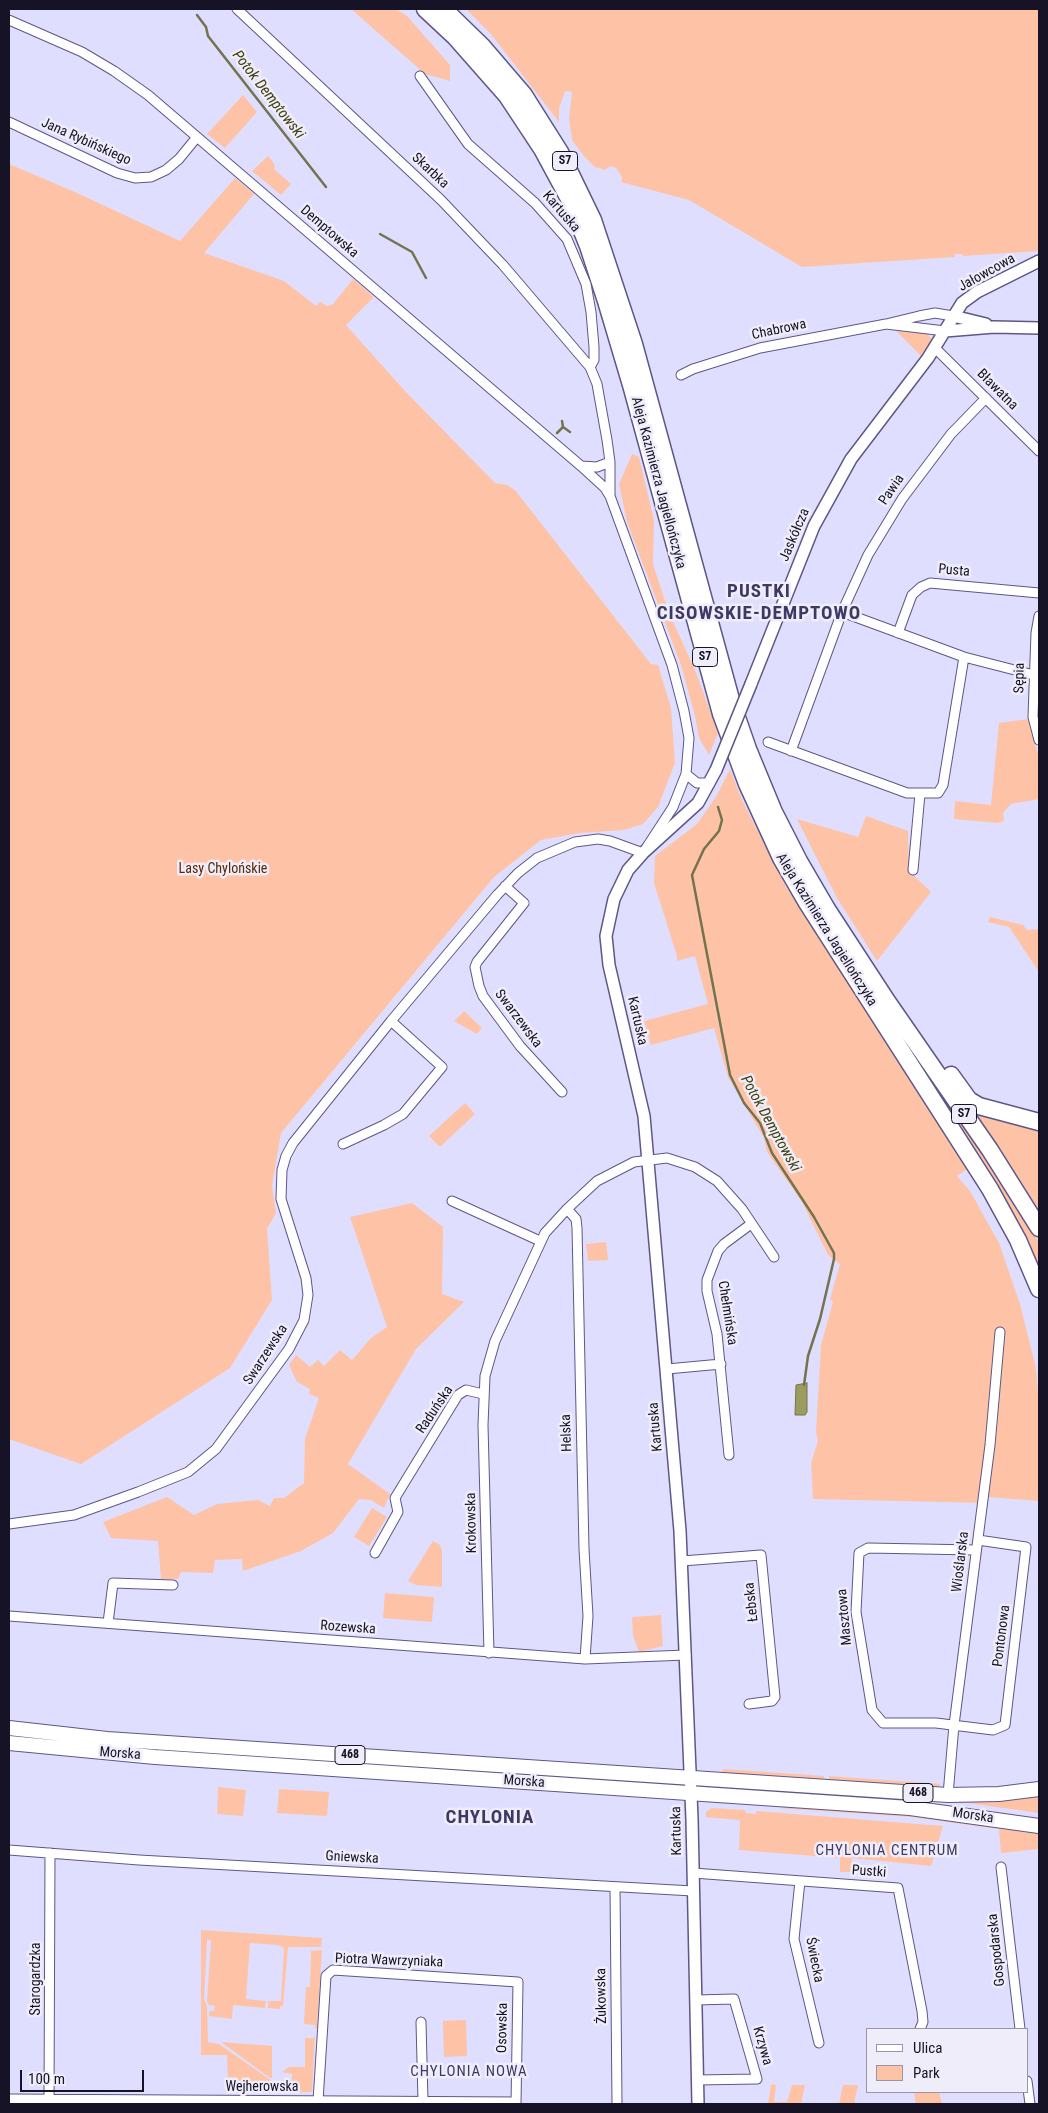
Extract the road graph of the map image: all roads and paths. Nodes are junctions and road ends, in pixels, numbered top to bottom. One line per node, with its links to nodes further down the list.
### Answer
1 (237, 9): 15 (street, Skarbka)
2 (425, 9): 49 (highway, Aleja Kazimierza Jagiellończyka / S7)
3 (444, 9): 37 (highway, Aleja Kazimierza Jagiellończyka / S7)
4 (9, 20): 7 (street, Demptowska)
5 (420, 76): 15 (street, Kartuska)
6 (9, 122): 7 (street, Jana Rybińskiego)
7 (197, 137): 20 (street, Demptowska)
8 (1039, 261): 9 (street, Jałowcowa)
9 (953, 316): 10 (street, Chabrowa); 11 (street, Chabrowa); 13 (street, Jaskółcza)
10 (886, 324): 13 (street, Chabrowa); 16 (street, Chabrowa)
11 (994, 327): 12 (street, Chabrowa); 13 (street, Chabrowa)
12 (1039, 328)
13 (945, 331): 14 (street, Jaskółcza)
14 (935, 348): 17 (street, Bławatna); 32 (street, Jaskółcza, bridge)
15 (590, 367): 19 (street, Kartuska)
16 (681, 375)
17 (986, 398): 18 (street, Bławatna); 23 (street, Pawia)
18 (1039, 451)
19 (610, 462): 20 (street); 21 (street, Kartuska)
20 (581, 466): 21 (street, Demptowska)
21 (610, 496): 31 (street, Kartuska)
22 (1039, 593): 25 (street, Pusta)
23 (842, 612): 25 (street); 30 (street, Pawia)
24 (1039, 616): 27 (street, Sępia)
25 (898, 633): 26 (street)
26 (964, 657): 27 (street); 33 (street)
27 (1034, 675): 28 (street, Sępia)
28 (1039, 740)
29 (768, 742): 30 (street)
30 (791, 751): 33 (street)
31 (686, 774): 32 (street); 34 (street, Kartuska)
32 (710, 783): 34 (street, Jaskółcza)
33 (920, 794): 35 (street)
34 (643, 853): 36 (street, Swarzewska); 42 (street, Kartuska)
35 (913, 870)
36 (505, 886): 38 (street, Swarzewska); 39 (street, Swarzewska)
37 (887, 1002): 40 (highway); 46 (highway, Aleja Kazimierza Jagiellończyka / S7)
38 (391, 1021): 41 (street); 55 (street, Swarzewska)
39 (562, 1092)
40 (1039, 1122)
41 (343, 1144)
42 (649, 1160): 44 (street); 45 (street); 52 (street, Kartuska)
43 (452, 1200): 47 (street)
44 (567, 1208): 47 (street); 65 (street, Helska)
45 (751, 1224): 48 (street); 51 (street, Chełmińska)
46 (1039, 1228)
47 (540, 1241): 53 (street)
48 (774, 1257)
49 (1039, 1289)
50 (1000, 1332): 56 (street, Wioślarska)
51 (721, 1364): 52 (street, Chełmińska); 54 (street, Chełmińska)
52 (667, 1369): 59 (street, Kartuska)
53 (483, 1394): 58 (street, Raduńska); 63 (street, Krokowska)
54 (729, 1455)
55 (9, 1524)
56 (978, 1540): 57 (street, Wioślarska); 67 (street, Pontonowa)
57 (976, 1550): 67 (street, Wioślarska); 67 (street, Masztowa)
58 (375, 1553)
59 (682, 1561): 64 (street, Kartuska); 66 (street, Łebska)
60 (173, 1585): 62 (street)
61 (9, 1616): 62 (street, Rozewska)
62 (108, 1623): 63 (street, Rozewska)
63 (490, 1653): 65 (street, Rozewska)
64 (686, 1655): 65 (street, Rozewska); 70 (street, Kartuska)
65 (585, 1659)
66 (749, 1704)
67 (954, 1725): 73 (street, Wioślarska)
68 (9, 1728): 70 (main road, Morska / 468)
69 (9, 1743): 72 (main road, Morska / 468)
70 (691, 1779): 72 (street, Kartuska); 73 (main road, Morska / 468)
71 (1039, 1789): 73 (main road, Morska / 468)
72 (691, 1793): 74 (main road, Morska / 468); 78 (street, Kartuska)
73 (948, 1795)
74 (1039, 1826)
75 (9, 1850): 76 (street, Gniewska)
76 (50, 1853): 80 (street, Gniewska); 93 (street, Starogardzka)
77 (1001, 1868): 86 (street, Gospodarska)
78 (693, 1873): 79 (street, Pustki); 81 (street, Kartuska)
79 (800, 1881): 85 (street, Pustki); 87 (street, Świecka)
80 (615, 1887): 81 (street, Gniewska); 95 (street, Żukowska)
81 (694, 1892): 83 (street, Kartuska)
82 (518, 1982): 91 (street, Piotra Wawrzyniaka); 94 (street, Osowska)
83 (696, 2000): 88 (street, Kartuska); 88 (street, Krzywa)
84 (421, 2022): 92 (street)
85 (920, 2028)
86 (1020, 2028)
87 (820, 2043)
88 (697, 2080): 96 (street, Kartuska)
89 (1028, 2089): 97 (street)
90 (9, 2099): 93 (street, Wejherowska)
91 (318, 2101): 92 (street, Wejherowska); 93 (street, Wejherowska)
92 (423, 2101): 94 (street, Wejherowska)
93 (49, 2102)
94 (516, 2103)
95 (617, 2104)
96 (698, 2104)
97 (1030, 2104)

